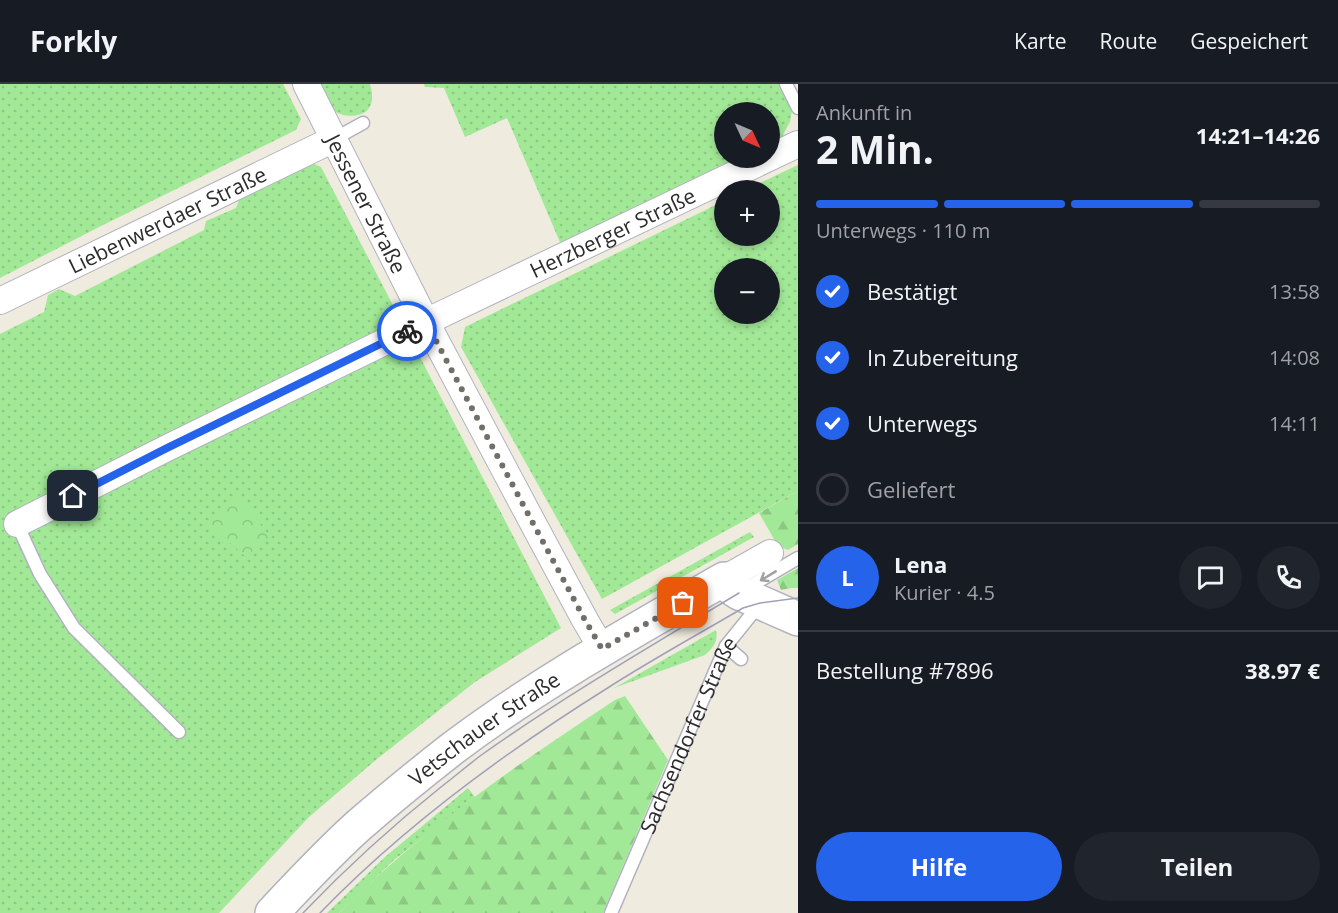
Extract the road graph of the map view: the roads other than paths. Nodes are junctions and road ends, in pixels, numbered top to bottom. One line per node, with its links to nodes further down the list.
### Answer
1 (306, 84): 5 (street, Jessener Straße)
2 (786, 84): 3 (lane)
3 (798, 108)
4 (363, 123): 5 (lane)
5 (334, 139): 7 (street, Liebenwerdaer Straße); 8 (street, Jessener Straße)
6 (798, 145): 8 (street, Herzberger Straße)
7 (0, 302)
8 (426, 322): 9 (street); 15 (street, Jessener Straße)
9 (17, 524): 17 (lane)
10 (770, 553): 12 (street, Vetschauer Straße)
11 (798, 558): 12 (lane, one-way to 12)
12 (741, 592): 13 (street); 14 (lane, Sachsendorfer Straße); 15 (street, Vetschauer Straße)
13 (798, 619)
14 (726, 646): 16 (lane); 19 (lane, Sachsendorfer Straße)
15 (602, 649): 18 (street, Vetschauer Straße)
16 (741, 659)
17 (179, 732)
18 (272, 913)
19 (611, 913)

